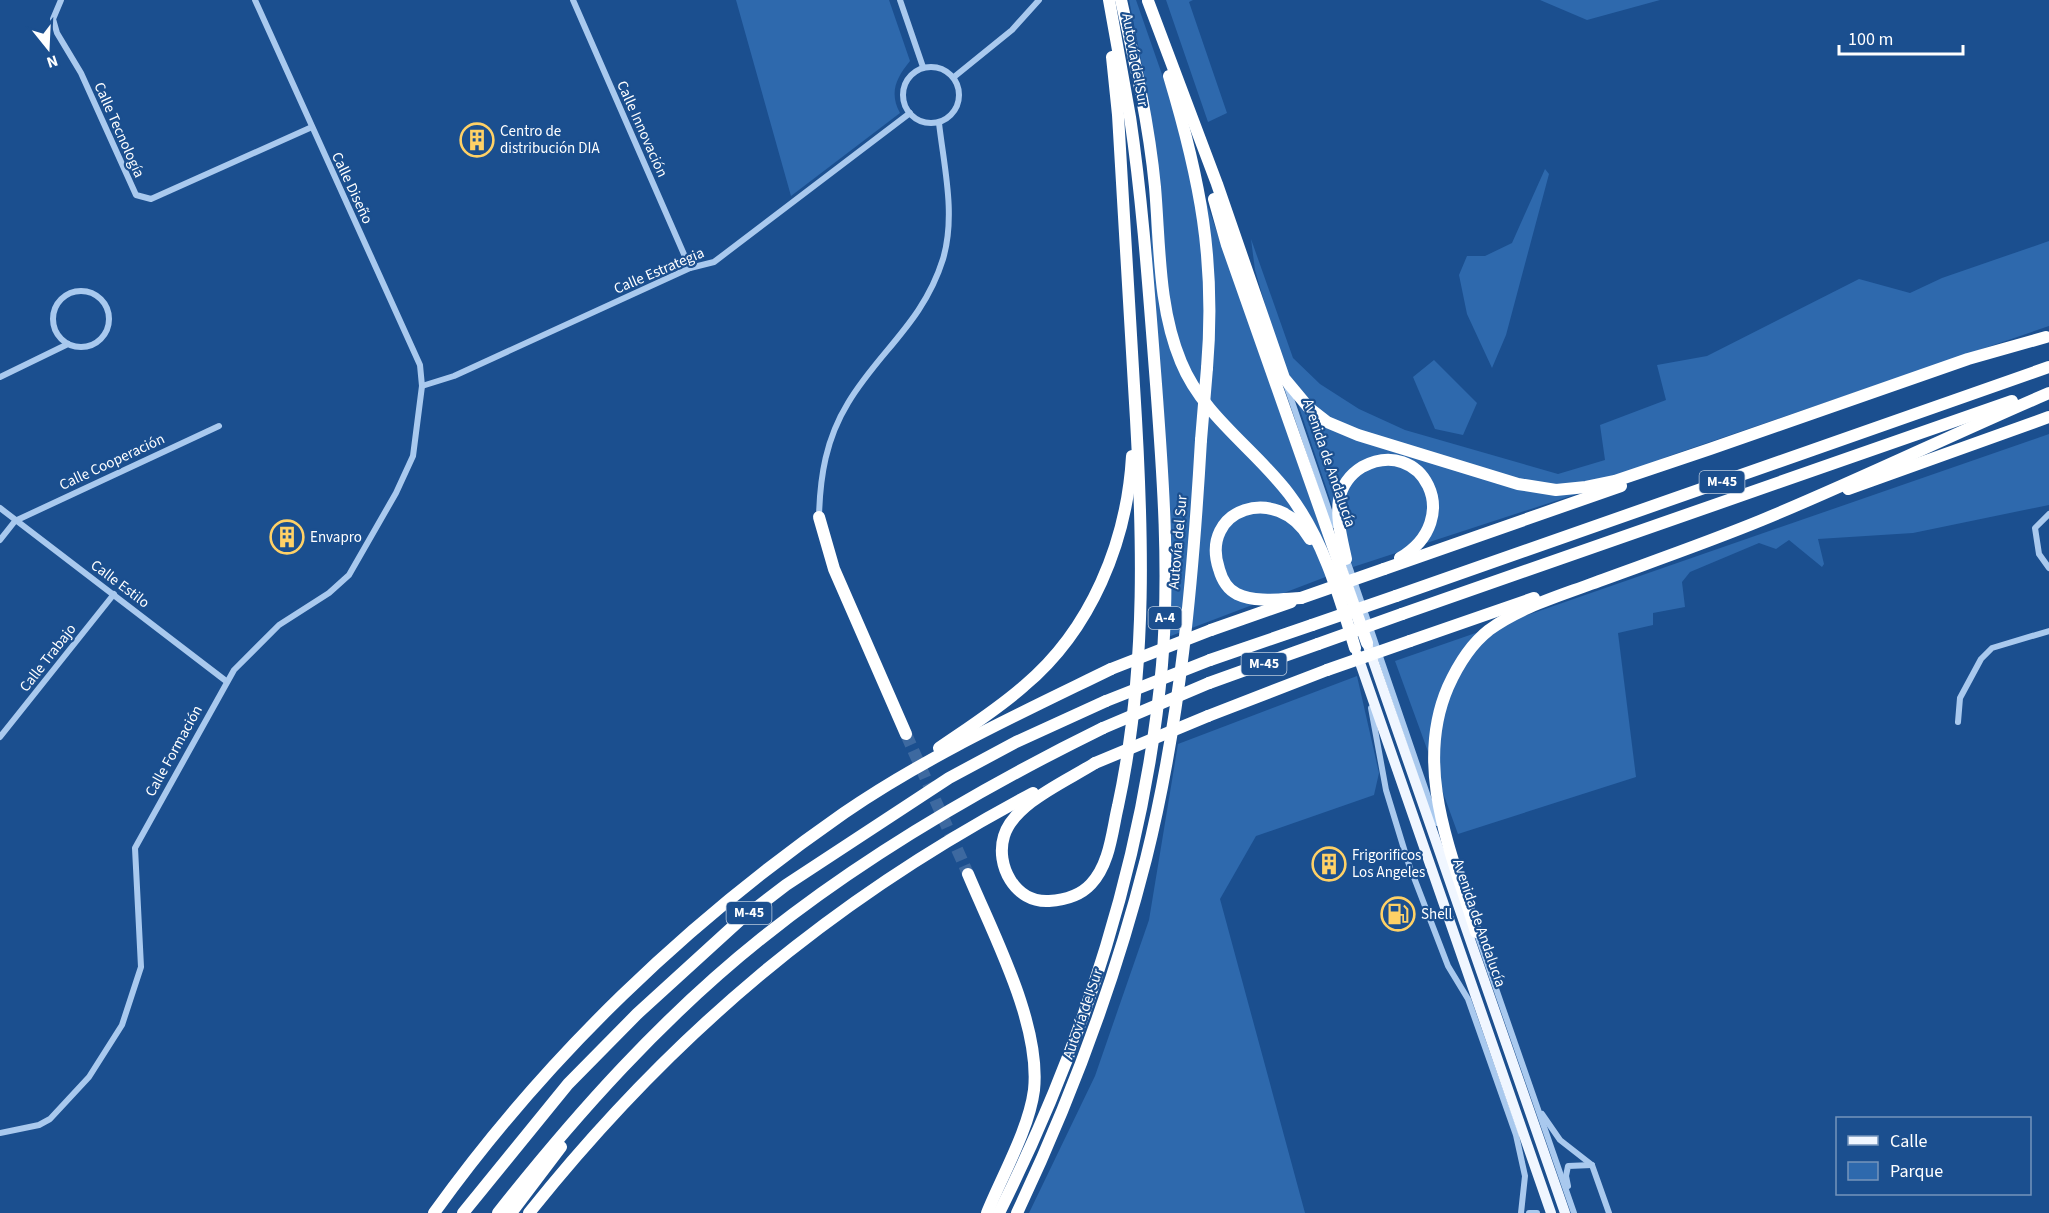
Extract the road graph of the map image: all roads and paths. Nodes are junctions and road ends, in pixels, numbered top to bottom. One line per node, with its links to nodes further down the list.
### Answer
1 (60, 0): 15 (street, Calle Tecnología)
2 (255, 0): 15 (street, Calle Diseño)
3 (573, 0): 16 (street, Calle Innovación)
4 (900, 0): 10 (street)
5 (1102, 0): 25 (highway)
6 (1109, 0): 64 (highway, Autovía del Sur / A-4)
7 (1121, 0): 40 (highway)
8 (1148, 0): 12 (highway); 65 (highway, Autovía del Sur / A-4, bridge)
9 (1038, 2): 11 (street)
10 (923, 67): 11 (street); 13 (street)
11 (954, 77): 14 (street)
12 (1185, 99): 21 (highway); 40 (highway)
13 (910, 113): 14 (street); 16 (street, Calle Estrategia)
14 (939, 123): 30 (street)
15 (312, 127): 22 (street, Calle Diseño)
16 (690, 268): 22 (street, Calle Estrategia)
17 (2048, 336): 21 (highway); 36 (highway)
18 (68, 344): 18 (street); 20 (street)
19 (2049, 367): 59 (highway, M-45, bridge)
20 (0, 377)
21 (1284, 378): 34 (street, Avenida de Andalucía)
22 (422, 386): 41 (street, Calle Formación)
23 (2049, 388): 52 (highway, M-45, bridge)
24 (2049, 393): 31 (highway)
25 (1135, 404): 46 (highway); 47 (highway)
26 (2049, 417): 31 (highway)
27 (219, 426): 32 (street, Calle Cooperación)
28 (0, 508): 32 (street, Calle Estilo)
29 (2049, 514): 35 (street)
30 (819, 517): 44 (highway)
31 (1763, 519): 46 (highway, bridge); 49 (highway)
32 (15, 521): 33 (street); 37 (street, Calle Estilo)
33 (0, 540)
34 (1346, 559): 36 (highway); 49 (street, Avenida de Andalucía)
35 (2049, 568)
36 (1384, 569): 38 (highway, bridge)
37 (114, 594): 41 (street, Calle Estilo); 45 (street, Calle Trabajo)
38 (1301, 598): 40 (highway); 47 (highway, bridge)
39 (2049, 631): 43 (street)
40 (1361, 645): 42 (main road, Avenida de Andalucía); 70 (main road, Avenida de Andalucía)
41 (226, 681): 55 (street, Calle Formación)
42 (1366, 681): 50 (street); 51 (main road, Avenida de Andalucía)
43 (1958, 722)
44 (906, 734)
45 (0, 737)
46 (1095, 763): 62 (highway)
47 (909, 773): 58 (highway)
48 (968, 874): 63 (highway)
49 (1476, 932): 54 (street, Avenida de Andalucía)
50 (1468, 999): 51 (street); 56 (street)
51 (1486, 1031): 53 (main road, Avenida de Andalucía)
52 (622, 1068): 60 (highway, M-45); 61 (highway)
53 (1510, 1101): 56 (street); 69 (main road, Avenida de Andalucía)
54 (1536, 1106): 57 (street); 71 (street, Avenida de Andalucía)
55 (0, 1133)
56 (1516, 1135): 66 (street)
57 (1592, 1165): 71 (street); 72 (street)
58 (434, 1213)
59 (463, 1213)
60 (498, 1213)
61 (511, 1213)
62 (529, 1213)
63 (987, 1213)
64 (999, 1213)
65 (1017, 1213)
66 (1521, 1213)
67 (1529, 1213): 68 (street)
68 (1537, 1213)
69 (1551, 1213)
70 (1564, 1213)
71 (1575, 1213)
72 (1609, 1213)

